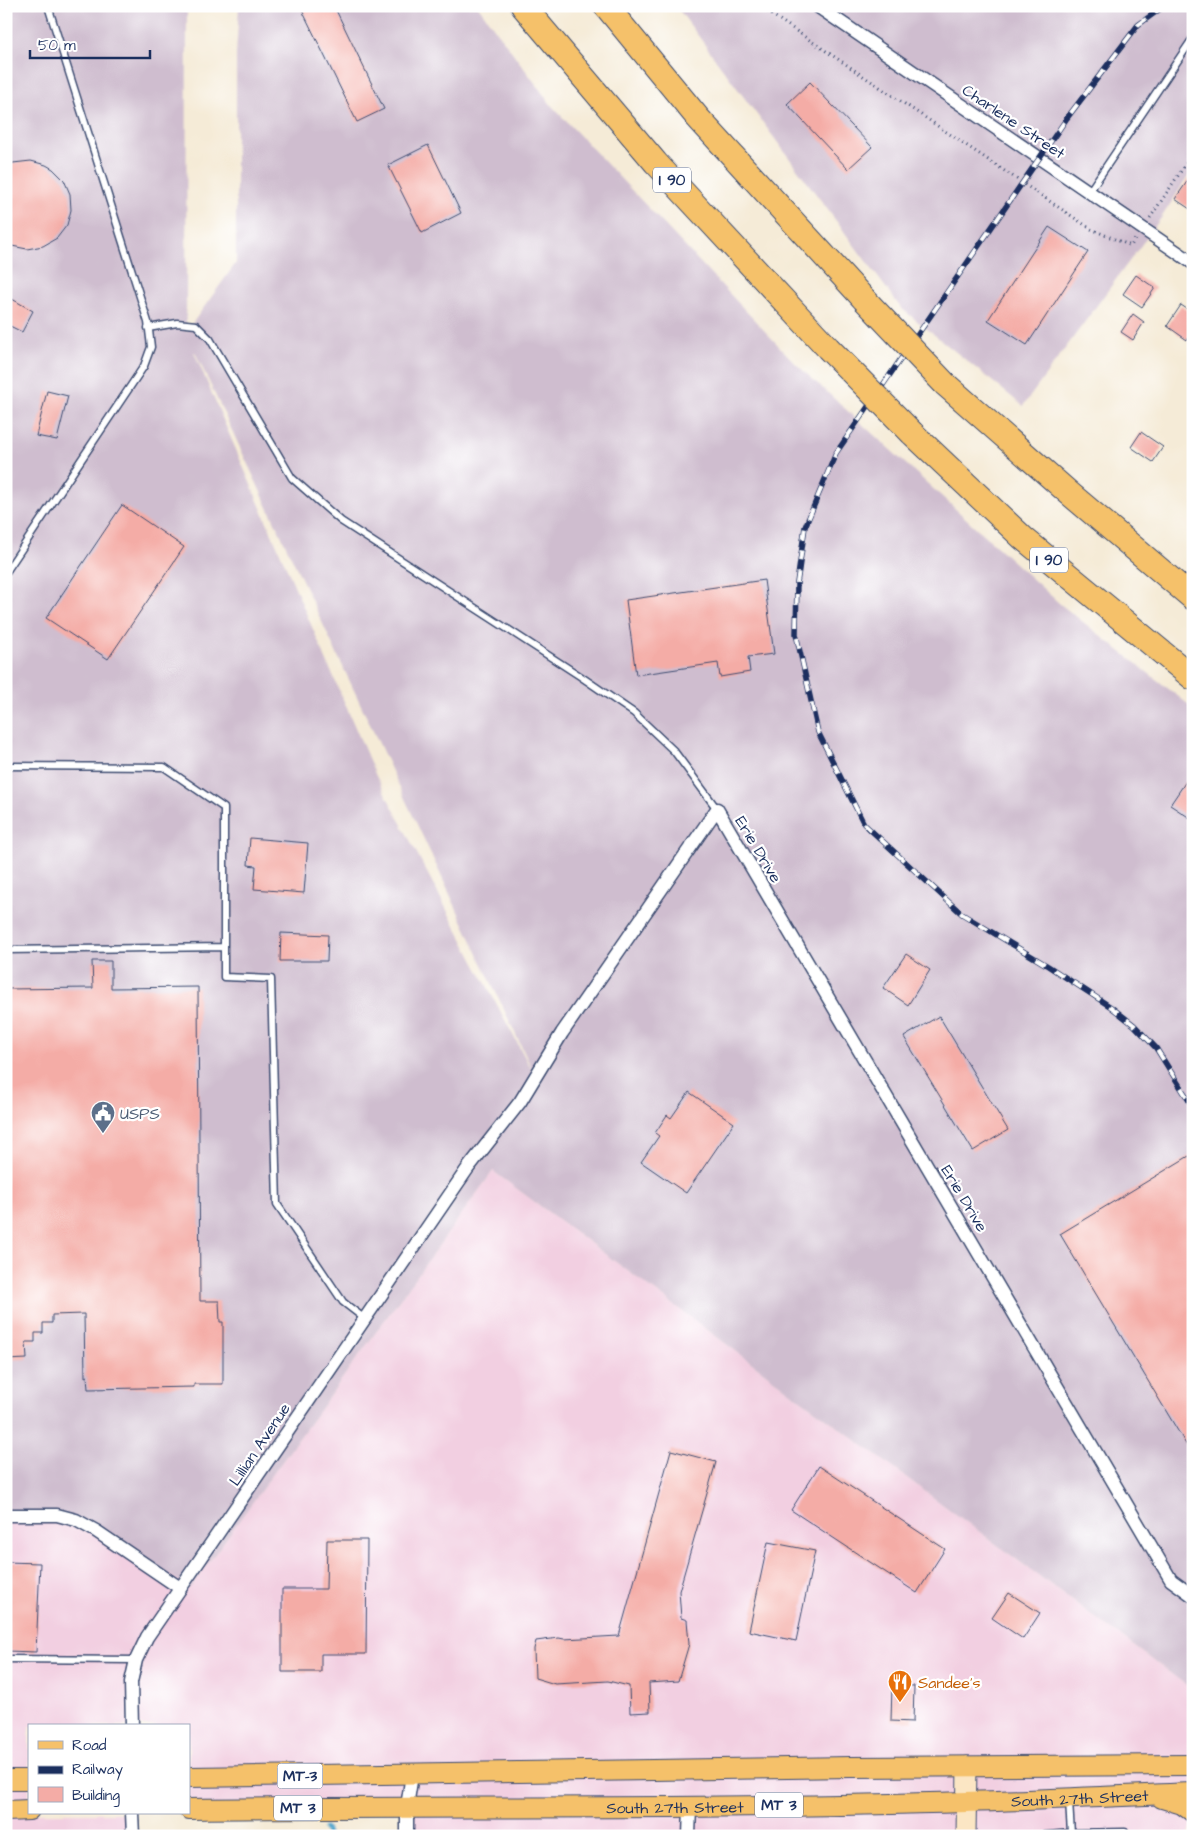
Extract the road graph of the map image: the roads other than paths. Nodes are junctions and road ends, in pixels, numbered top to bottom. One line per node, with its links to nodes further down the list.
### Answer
1 (48, 6): 8 (lane)
2 (523, 6): 11 (highway, I 90, bridge)
3 (606, 6): 10 (highway, bridge)
4 (817, 6): 6 (street, Charlene Street)
5 (1193, 38): 6 (lane)
6 (1089, 192): 7 (street, Charlene Street)
7 (1193, 263)
8 (148, 328): 9 (lane); 13 (lane)
9 (6, 572)
10 (1193, 598)
11 (1193, 678)
12 (6, 766): 14 (lane)
13 (717, 809): 16 (street, Lillian Avenue); 19 (street, Erie Drive)
14 (224, 947): 15 (lane); 16 (lane)
15 (6, 950)
16 (364, 1319): 18 (street, Lillian Avenue)
17 (6, 1515): 18 (street)
18 (180, 1588): 21 (street, Lillian Avenue)
19 (1193, 1596)
20 (6, 1659): 21 (lane)
21 (136, 1660): 22 (street, Lillian Avenue)
22 (132, 1724)
23 (1193, 1765): 24 (main road, South 27th Street)
24 (967, 1766): 25 (main road, South 27th Street); 32 (main road)
25 (412, 1775): 26 (main road, South 27th Street / MT-3); 33 (street)
26 (190, 1778)
27 (6, 1780): 28 (main road)
28 (28, 1780)
29 (1193, 1793): 30 (main road, South 27th Street / MT 3)
30 (1150, 1795): 31 (main road, South 27th Street / MT 3); 38 (main road)
31 (1069, 1798): 32 (main road, South 27th Street / MT 3); 40 (lane)
32 (966, 1802): 34 (main road, South 27th Street / MT 3); 45 (main road)
33 (407, 1806): 34 (main road, South 27th Street / MT 3); 35 (main road, South 27th Street / MT 3); 43 (street)
34 (690, 1807): 44 (street)
35 (190, 1809)
36 (28, 1810): 37 (main road)
37 (6, 1811)
38 (1193, 1812)
39 (132, 1814): 42 (street)
40 (1071, 1834): 41 (lane); 46 (lane)
41 (1093, 1834): 47 (lane)
42 (132, 1836)
43 (407, 1836)
44 (689, 1836)
45 (966, 1836)
46 (1036, 1836)
47 (1128, 1836)

